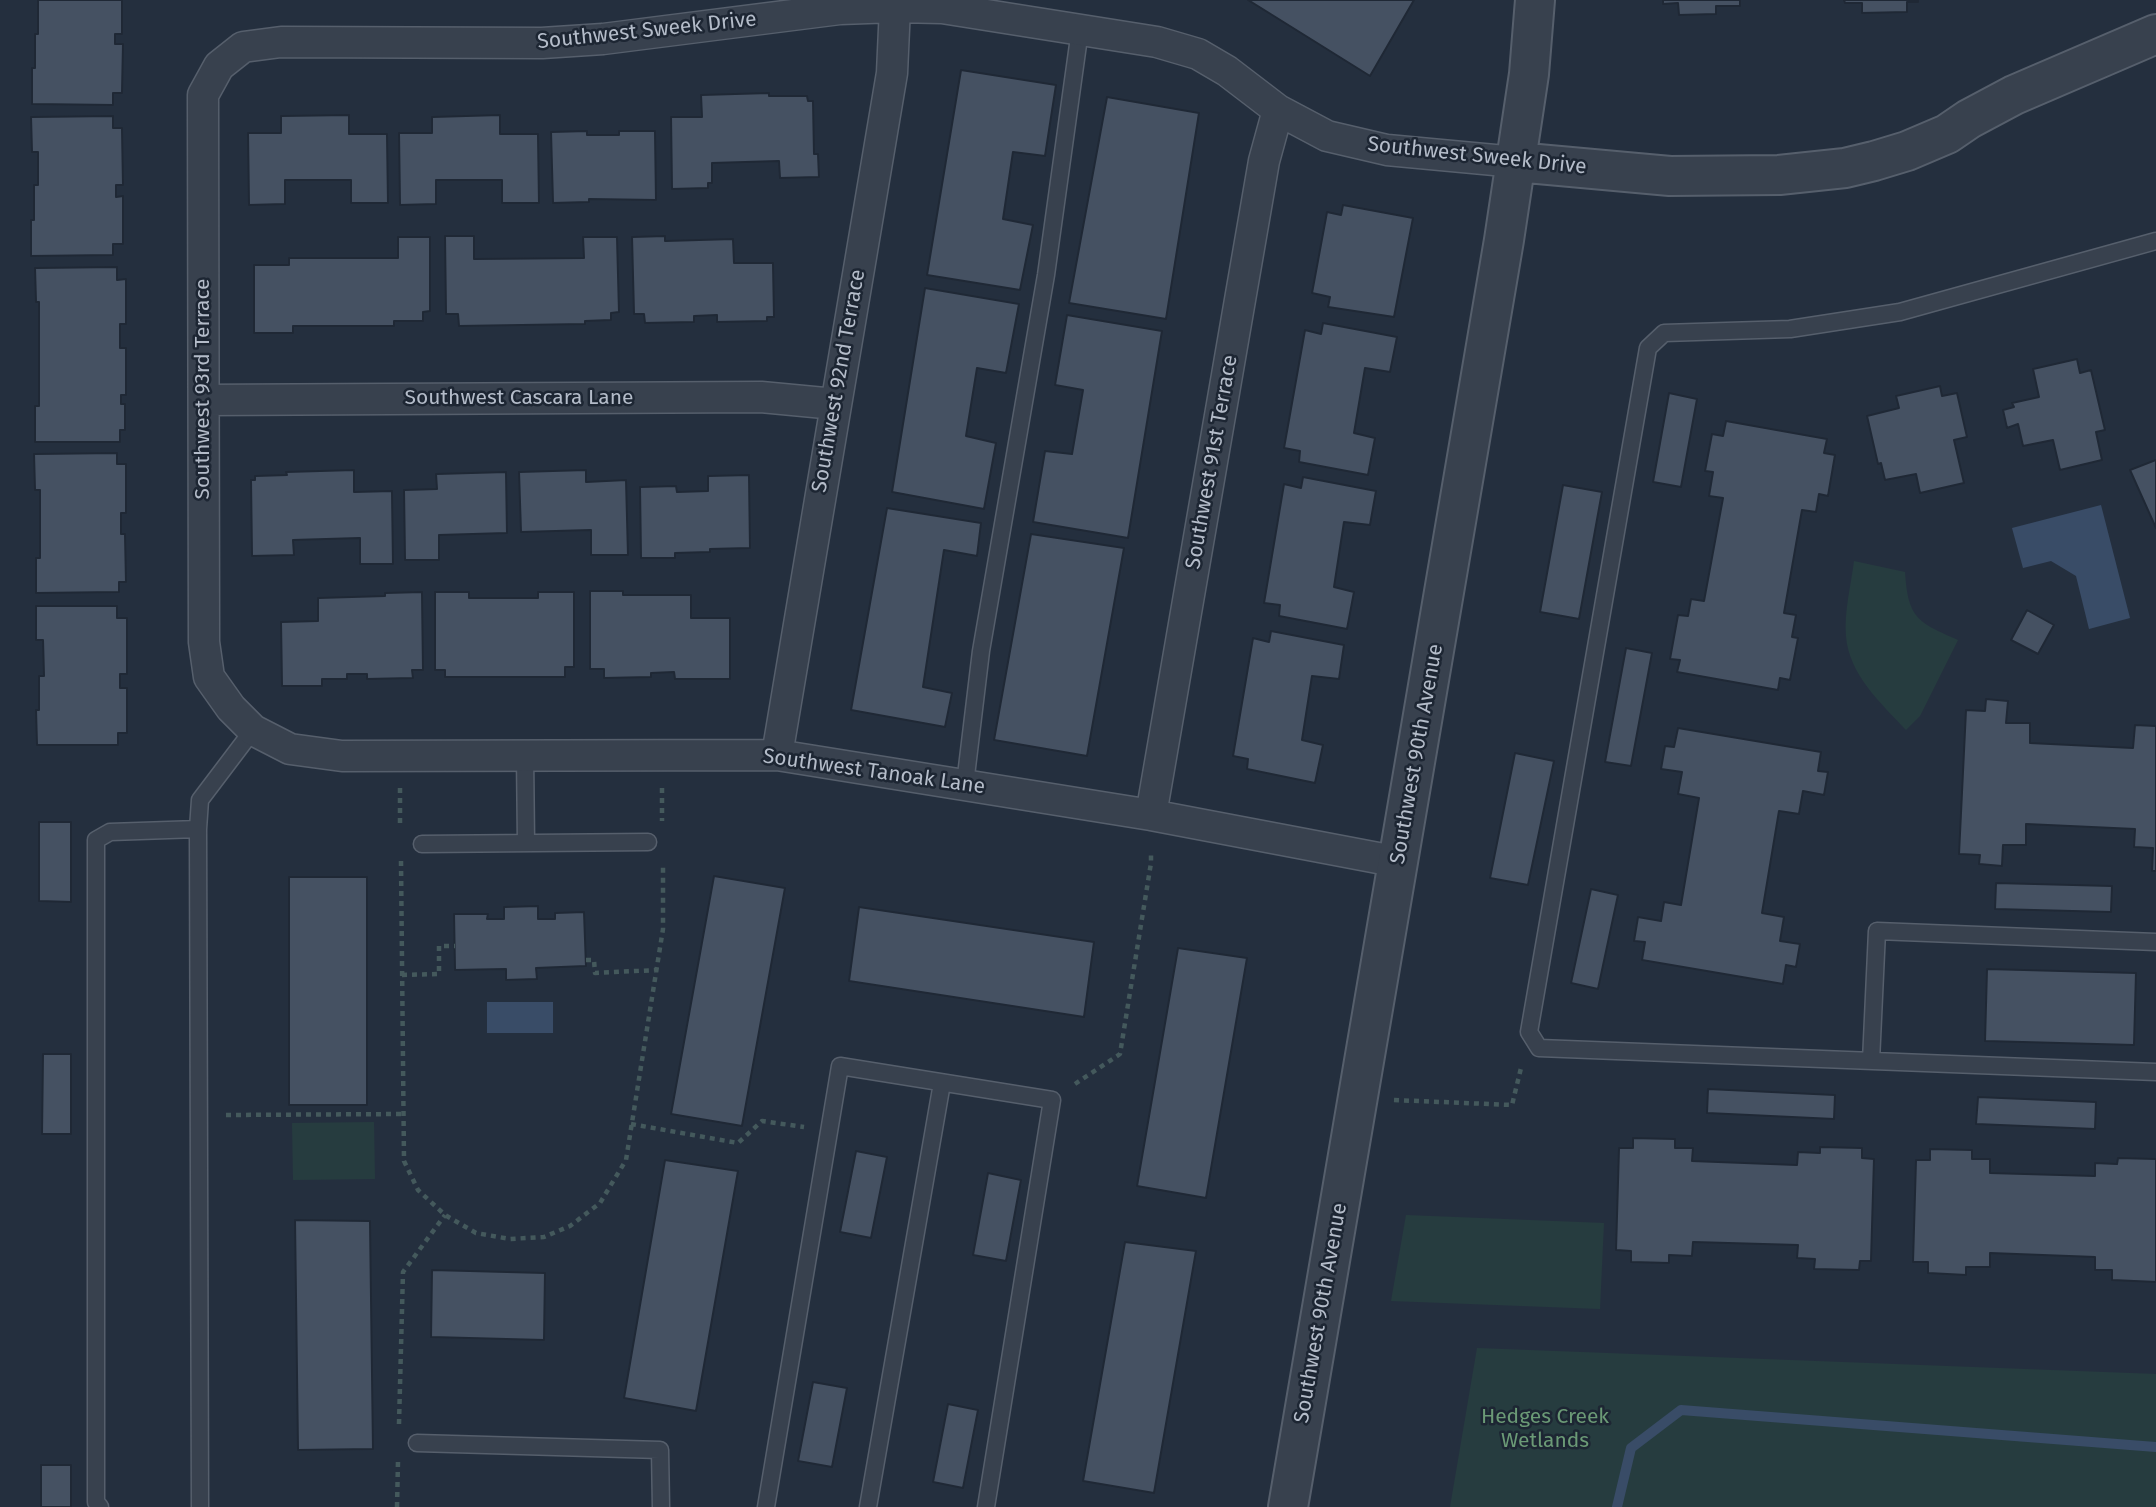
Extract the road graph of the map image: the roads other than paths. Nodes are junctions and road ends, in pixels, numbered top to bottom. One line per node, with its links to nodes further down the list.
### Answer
1 (1535, 0): 7 (street, Southwest 90th Avenue)
2 (895, 7): 3 (street, Southwest Sweek Drive); 5 (street, Southwest Sweek Drive); 10 (street, Southwest 92nd Terrace)
3 (1080, 30): 6 (street, Southwest Sweek Drive); 15 (lane)
4 (2156, 34): 7 (street, Southwest Sweek Drive)
5 (219, 66): 9 (street, Southwest 93rd Terrace)
6 (1278, 110): 7 (street, Southwest Sweek Drive); 16 (street, Southwest 91st Terrace)
7 (1516, 162): 21 (street, Southwest 90th Avenue)
8 (2156, 241): 23 (lane)
9 (204, 400): 10 (street, Southwest Cascara Lane); 11 (street, Southwest 93rd Terrace)
10 (835, 404): 14 (street, Southwest 92nd Terrace)
11 (231, 708): 12 (street, Southwest Tanoak Lane)
12 (253, 730): 13 (street, Southwest Tanoak Lane); 17 (lane)
13 (525, 755): 14 (street, Southwest Tanoak Lane); 19 (lane)
14 (778, 755): 15 (street, Southwest Tanoak Lane)
15 (965, 784): 16 (street, Southwest Tanoak Lane)
16 (1151, 815): 21 (street, Southwest Tanoak Lane)
17 (198, 829): 27 (lane); 28 (lane)
18 (648, 842): 19 (lane)
19 (526, 843): 20 (lane)
20 (422, 844)
21 (1399, 862): 33 (street, Southwest 90th Avenue)
22 (2156, 943): 23 (lane)
23 (1871, 1061): 24 (lane)
24 (2156, 1072)
25 (942, 1083): 30 (lane); 31 (lane); 32 (lane)
26 (417, 1443): 29 (lane)
27 (100, 1507)
28 (200, 1507)
29 (661, 1507)
30 (766, 1507)
31 (868, 1507)
32 (986, 1507)
33 (1288, 1507)

